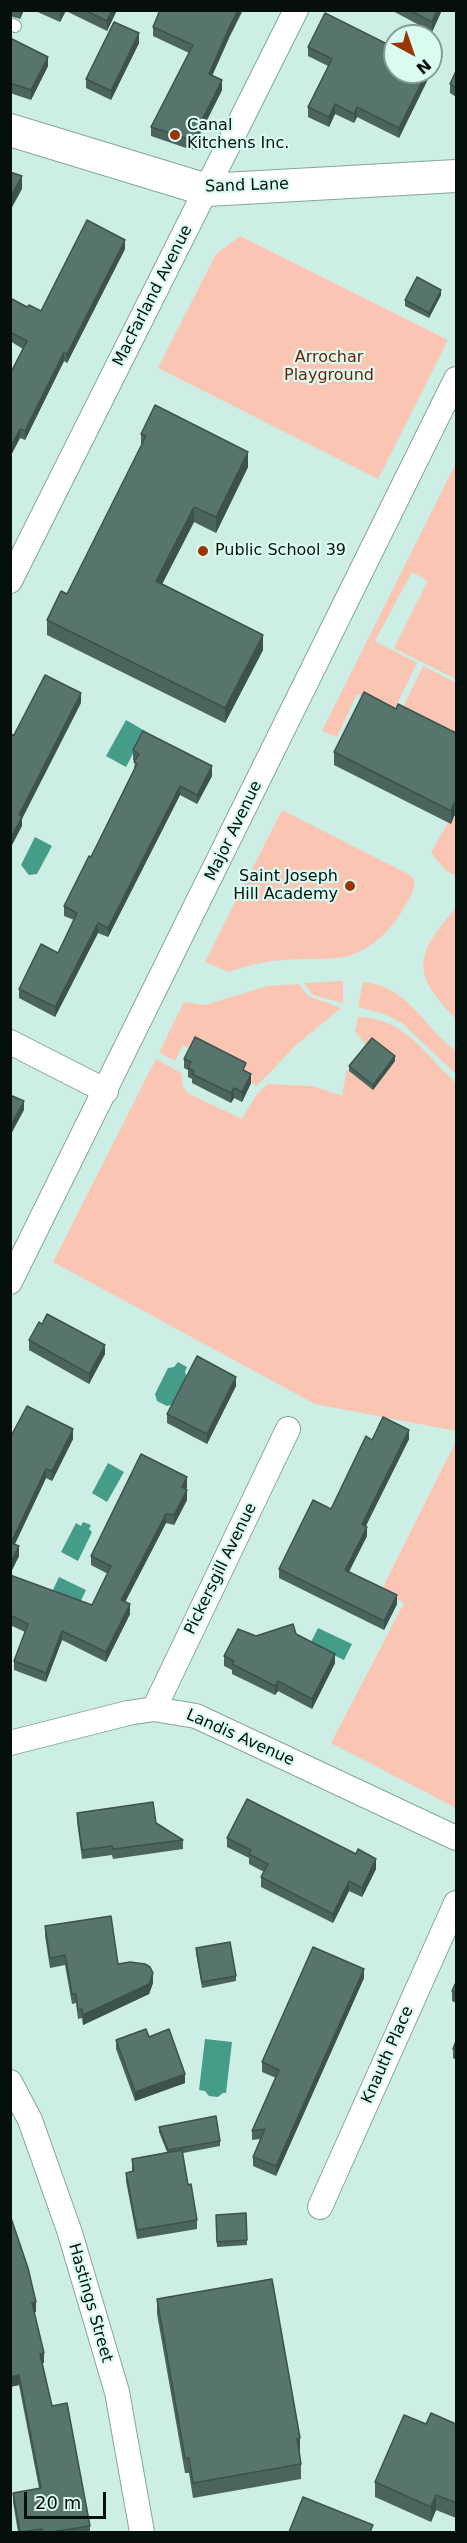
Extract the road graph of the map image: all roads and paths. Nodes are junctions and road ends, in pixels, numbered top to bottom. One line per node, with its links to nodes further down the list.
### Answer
1 (296, 10): 4 (street, MacFarland Avenue)
2 (10, 130): 4 (street, Sand Lane)
3 (456, 176): 4 (street, Sand Lane)
4 (207, 190): 6 (street, MacFarland Avenue)
5 (456, 379): 8 (street, Major Avenue)
6 (10, 581)
7 (10, 1042): 8 (street)
8 (106, 1091): 9 (street, Major Avenue)
9 (10, 1282)
10 (288, 1429): 11 (street, Pickersgill Avenue)
11 (154, 1709): 12 (street, Landis Avenue); 13 (street, Landis Avenue)
12 (10, 1743)
13 (456, 1838)
14 (456, 1903): 16 (street, Knauth Place)
15 (10, 2082): 17 (street, Hastings Street)
16 (320, 2207)
17 (142, 2532)

